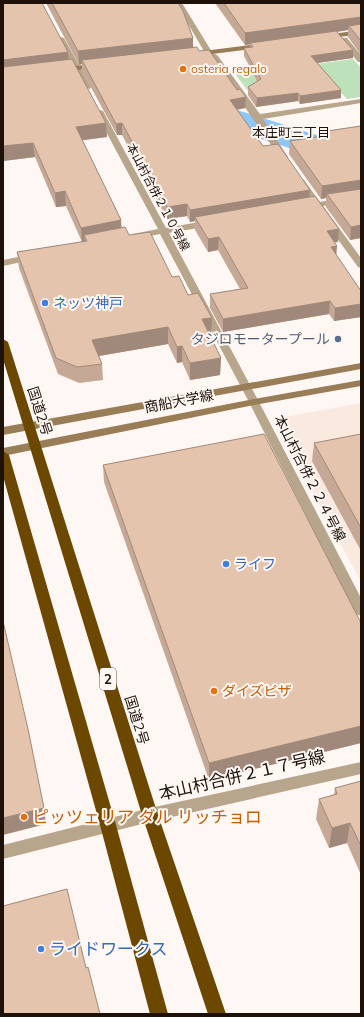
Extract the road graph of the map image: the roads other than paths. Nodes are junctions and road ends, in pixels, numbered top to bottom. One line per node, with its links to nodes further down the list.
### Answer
1 (179, 3): 7 (street)
2 (55, 29): 11 (street, 本山村合併２１０号線)
3 (361, 32): 4 (street)
4 (339, 35): 5 (street); 9 (street)
5 (316, 38)
6 (270, 44): 7 (street)
7 (209, 53): 8 (street); 14 (street)
8 (186, 56)
9 (361, 60)
10 (108, 64): 11 (street)
11 (77, 68): 12 (street); 19 (street, 本山村合併２１０号線)
12 (54, 70)
13 (361, 101): 14 (street)
14 (257, 117): 16 (street)
15 (361, 197): 16 (street)
16 (317, 205): 17 (street); 23 (street)
17 (294, 209)
18 (217, 222): 19 (street)
19 (162, 231): 20 (street); 27 (street, 本山村合併２１０号線)
20 (124, 239)
21 (41, 255): 22 (street)
22 (3, 263)
23 (361, 265)
24 (3, 342): 29 (highway, 国道2号 / 2)
25 (361, 366): 27 (street, 商船大学線)
26 (361, 383): 28 (street, 商船大学線)
27 (246, 387): 28 (street, 本山村合併２１０号線); 29 (street, 商船大学線)
28 (254, 402): 31 (street, 商船大学線); 33 (street, 本山村合併２２４号線)
29 (29, 426): 30 (street, 商船大学線); 31 (highway, 国道2号 / 2)
30 (3, 431)
31 (35, 445): 32 (street, 商船大学線); 35 (highway, 国道2号 / 2)
32 (3, 453): 36 (highway)
33 (361, 611)
34 (361, 768): 35 (street, 本山村合併２１７号線)
35 (150, 815): 36 (street, 本山村合併２１７号線); 39 (highway, 国道2号 / 2)
36 (108, 825): 37 (street, 本山村合併２１７号線); 38 (highway)
37 (3, 852)
38 (159, 1014)
39 (217, 1014)

